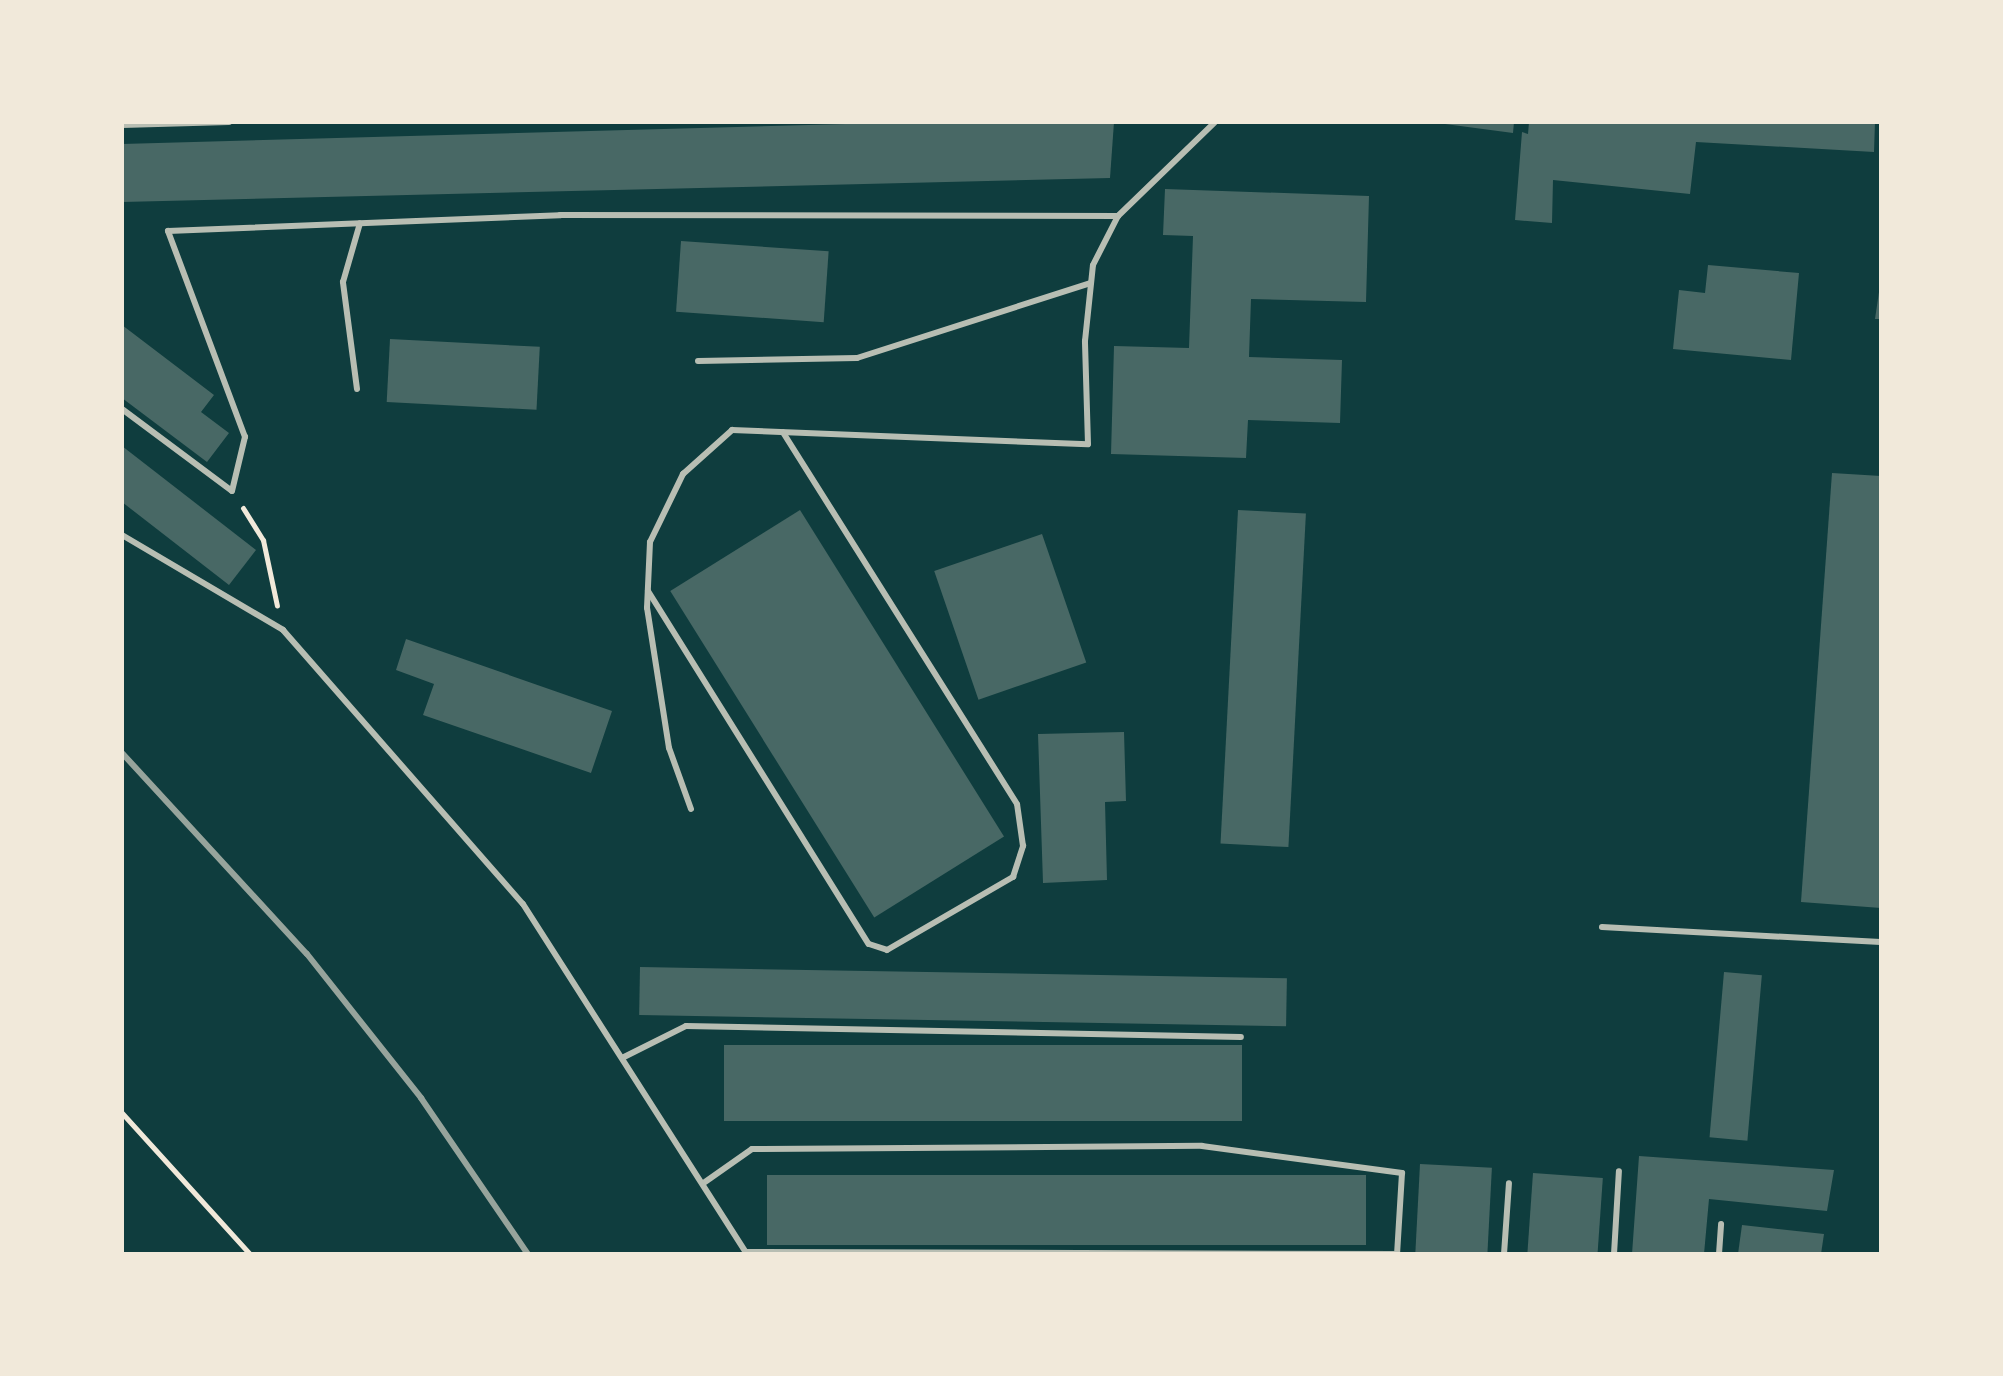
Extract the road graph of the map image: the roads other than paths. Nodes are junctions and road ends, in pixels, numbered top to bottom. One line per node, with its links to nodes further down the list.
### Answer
1 (229, 122): 3 (lane)
2 (1215, 122): 4 (lane)
3 (122, 125)
4 (1118, 216): 5 (lane); 6 (lane)
5 (360, 223): 8 (lane); 9 (lane)
6 (1090, 283): 7 (lane); 10 (lane)
7 (698, 361)
8 (357, 389)
9 (122, 409)
10 (783, 432): 12 (lane); 12 (lane)
11 (122, 535): 17 (lane)
12 (648, 591): 13 (lane)
13 (691, 809)
14 (1602, 927): 15 (lane)
15 (1881, 942)
16 (1241, 1037): 17 (lane)
17 (624, 1057): 19 (lane)
18 (1619, 1171): 25 (lane)
19 (705, 1182): 22 (lane); 23 (lane)
20 (1509, 1183): 24 (lane)
21 (1721, 1224): 26 (lane)
22 (747, 1253): 23 (lane)
23 (1397, 1254)
24 (1504, 1254)
25 (1614, 1254)
26 (1719, 1254)

